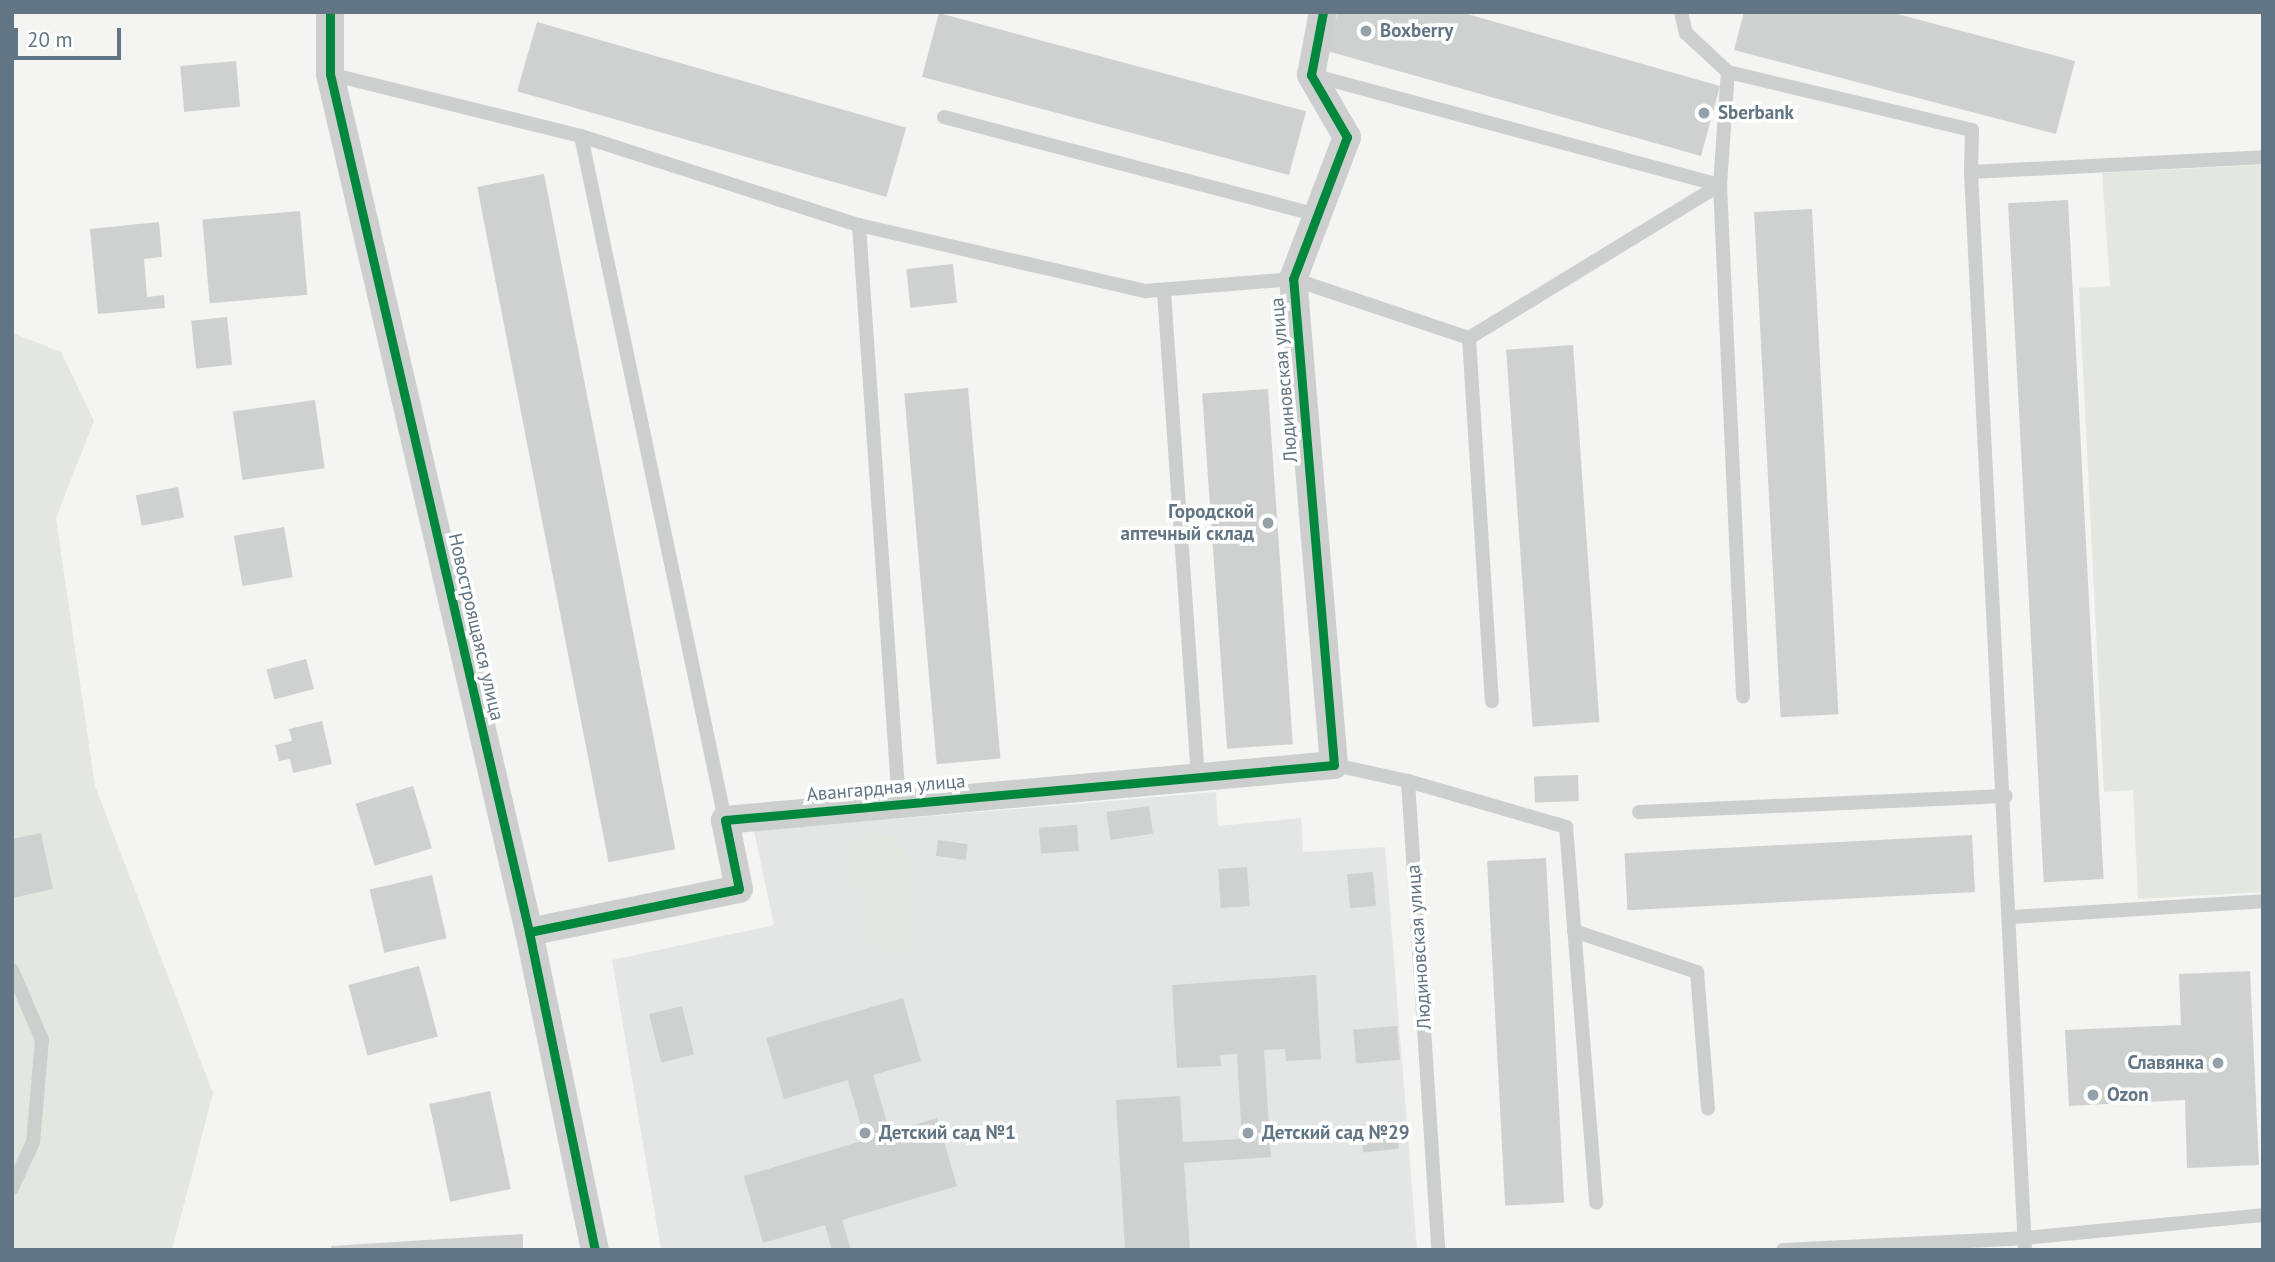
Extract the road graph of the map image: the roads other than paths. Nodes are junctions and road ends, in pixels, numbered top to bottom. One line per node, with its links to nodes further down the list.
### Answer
1 (330, 12): 5 (street, Новостроящаяся улица)
2 (1323, 12): 6 (street)
3 (1681, 12): 4 (lane)
4 (1728, 72): 10 (lane); 11 (lane)
5 (330, 74): 8 (lane); 29 (street, Новостроящаяся улица)
6 (1311, 75): 11 (lane); 12 (street, Людиновская улица)
7 (944, 117): 12 (lane)
8 (580, 136): 13 (lane); 25 (lane)
9 (2263, 157): 10 (lane)
10 (1971, 172): 22 (lane)
11 (1720, 186): 16 (lane); 17 (lane)
12 (1318, 215): 14 (street, Людиновская улица)
13 (859, 225): 15 (lane); 23 (lane)
14 (1293, 279): 15 (lane); 16 (lane); 19 (street, Людиновская улица)
15 (1164, 292): 20 (lane)
16 (1469, 338): 18 (lane)
17 (1743, 696)
18 (1492, 701)
19 (1334, 765): 20 (street, Авангардная улица); 21 (lane)
20 (1198, 778): 23 (street, Авангардная улица)
21 (1408, 781): 28 (lane); 37 (lane, Людиновская улица)
22 (2006, 796): 24 (lane); 27 (lane)
23 (899, 805): 25 (street, Авангардная улица)
24 (1639, 812)
25 (725, 820): 29 (street)
26 (2263, 901): 27 (lane)
27 (2012, 917): 35 (lane)
28 (1574, 931): 31 (lane); 33 (lane)
29 (528, 932): 36 (street, Новостроящаяся улица)
30 (12, 970): 32 (lane)
31 (1708, 1109)
32 (12, 1188)
33 (1596, 1203)
34 (2263, 1215): 35 (lane)
35 (2025, 1244): 38 (lane)
36 (595, 1250)
37 (1438, 1250)
38 (1783, 1250)

